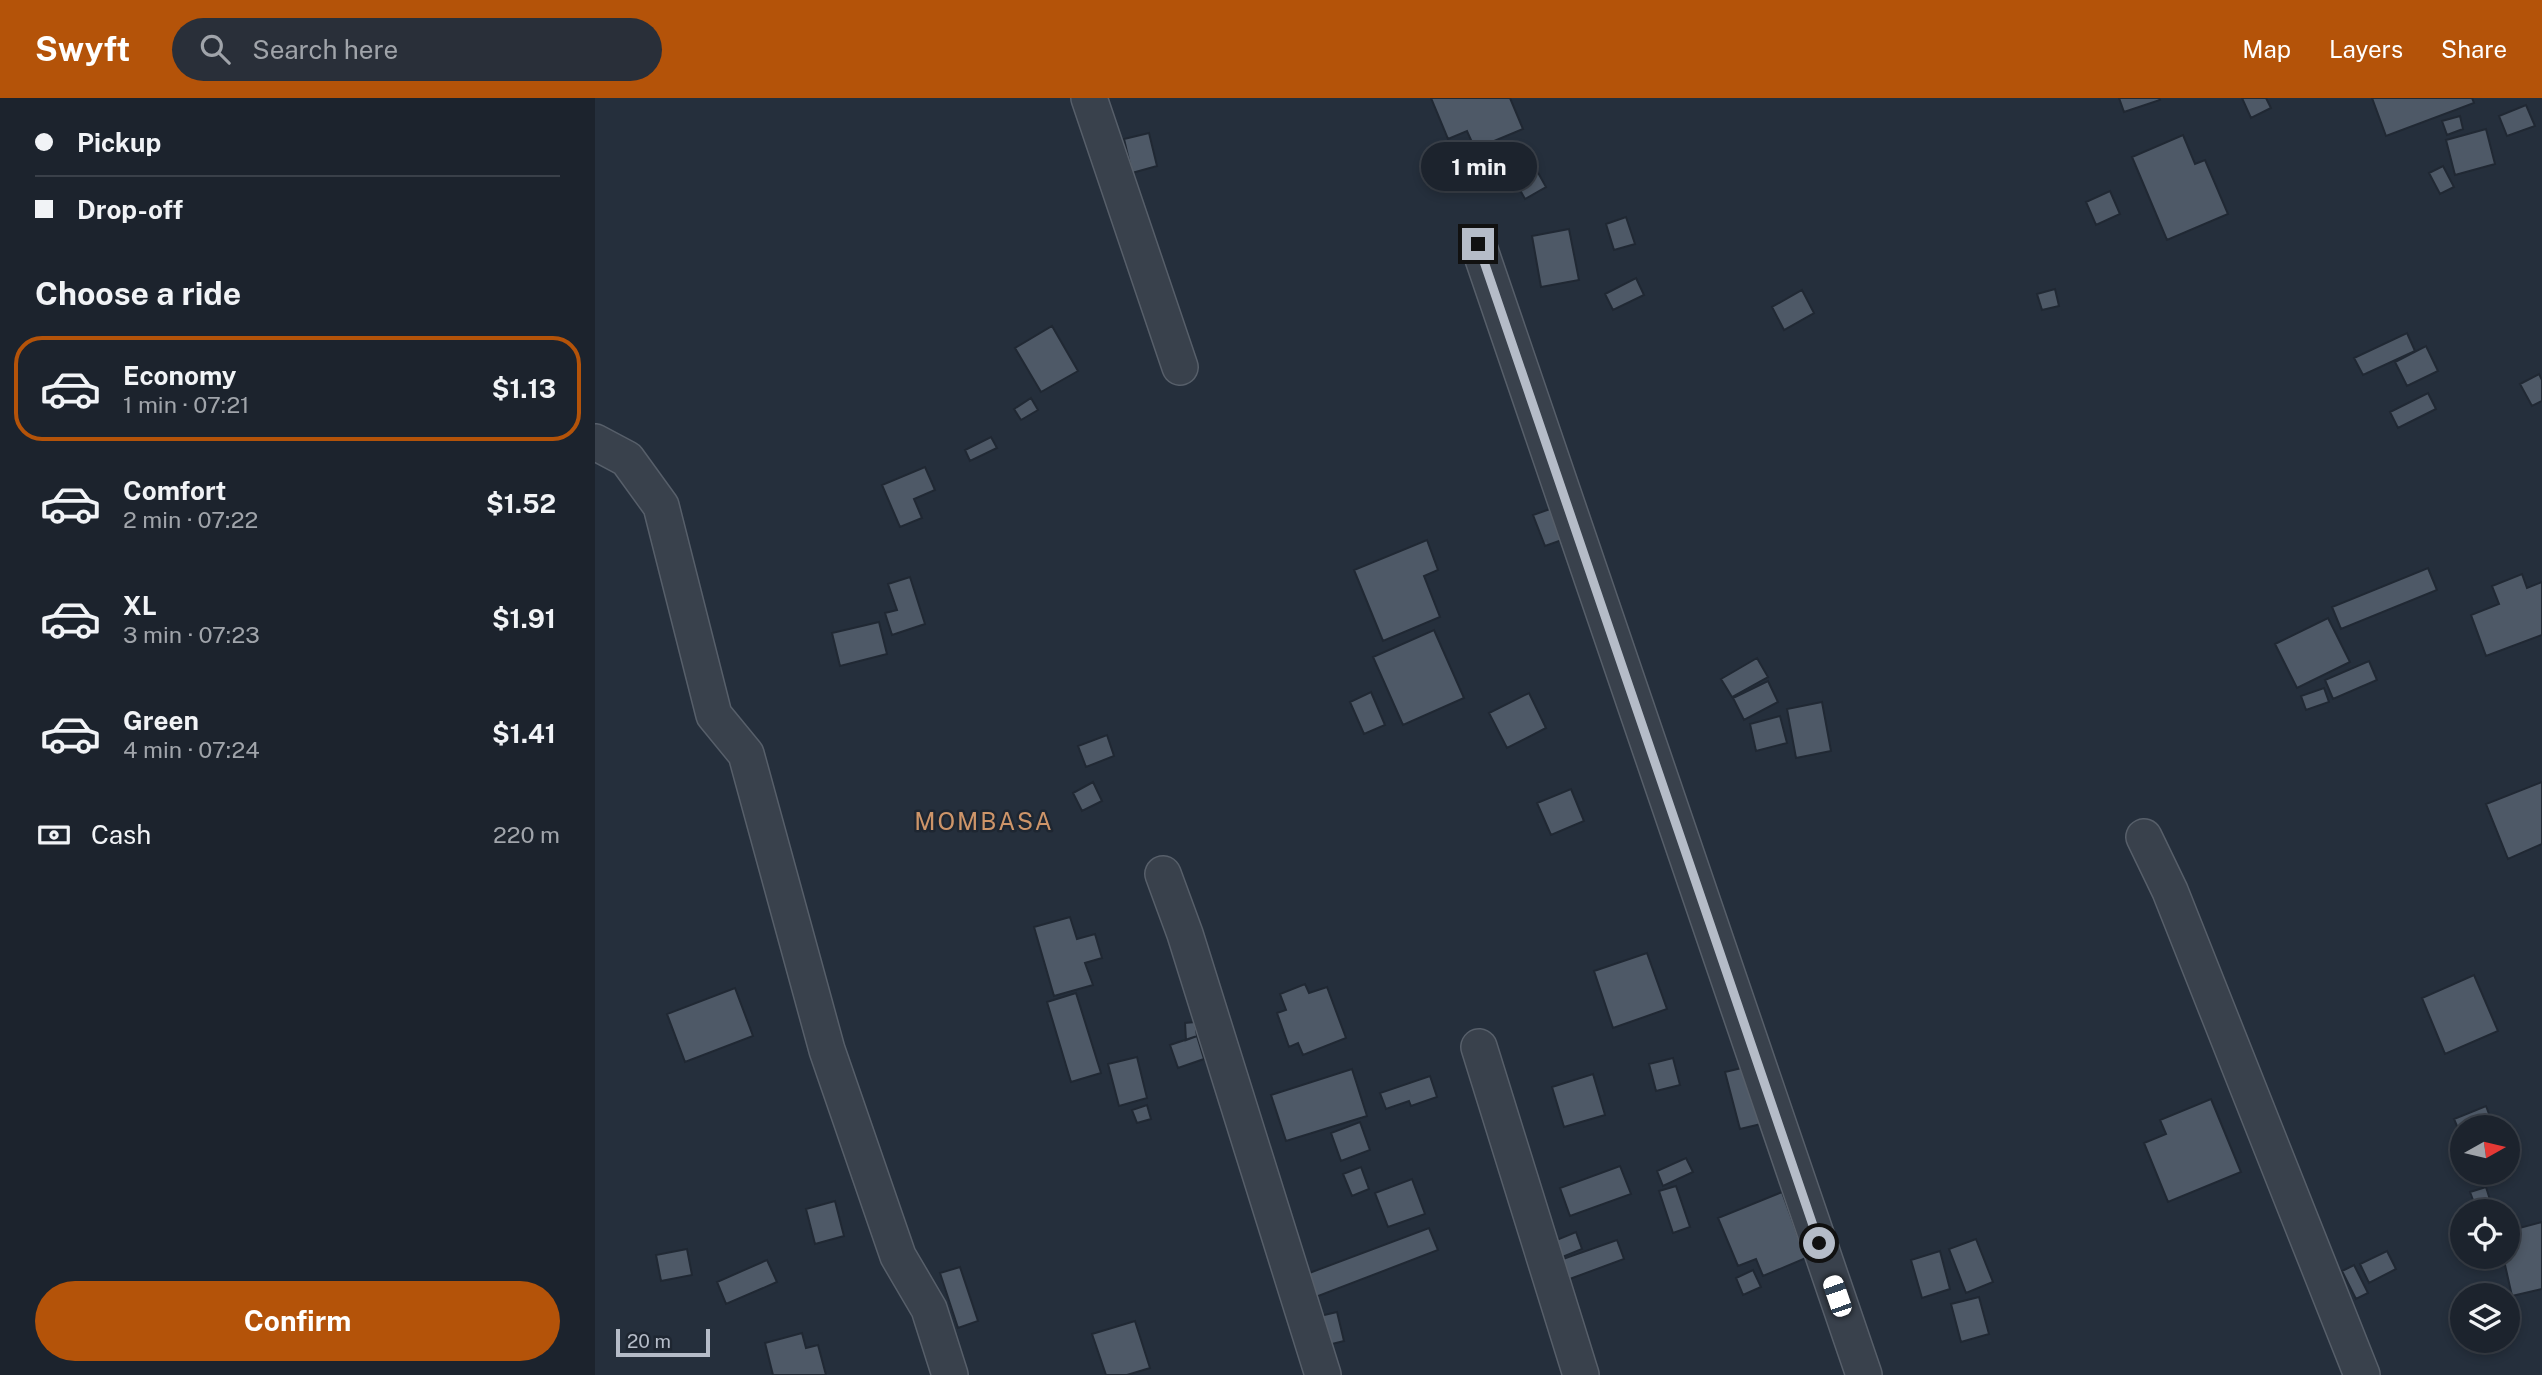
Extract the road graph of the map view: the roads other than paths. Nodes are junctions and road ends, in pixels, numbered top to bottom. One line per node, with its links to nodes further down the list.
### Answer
1 (1089, 98): 3 (street)
2 (1478, 244): 11 (street)
3 (1180, 367)
4 (595, 442): 8 (street)
5 (2144, 838): 12 (street)
6 (1163, 874): 9 (street)
7 (1479, 1047): 10 (street)
8 (950, 1375)
9 (1322, 1375)
10 (1581, 1375)
11 (1864, 1375)
12 (2362, 1375)

